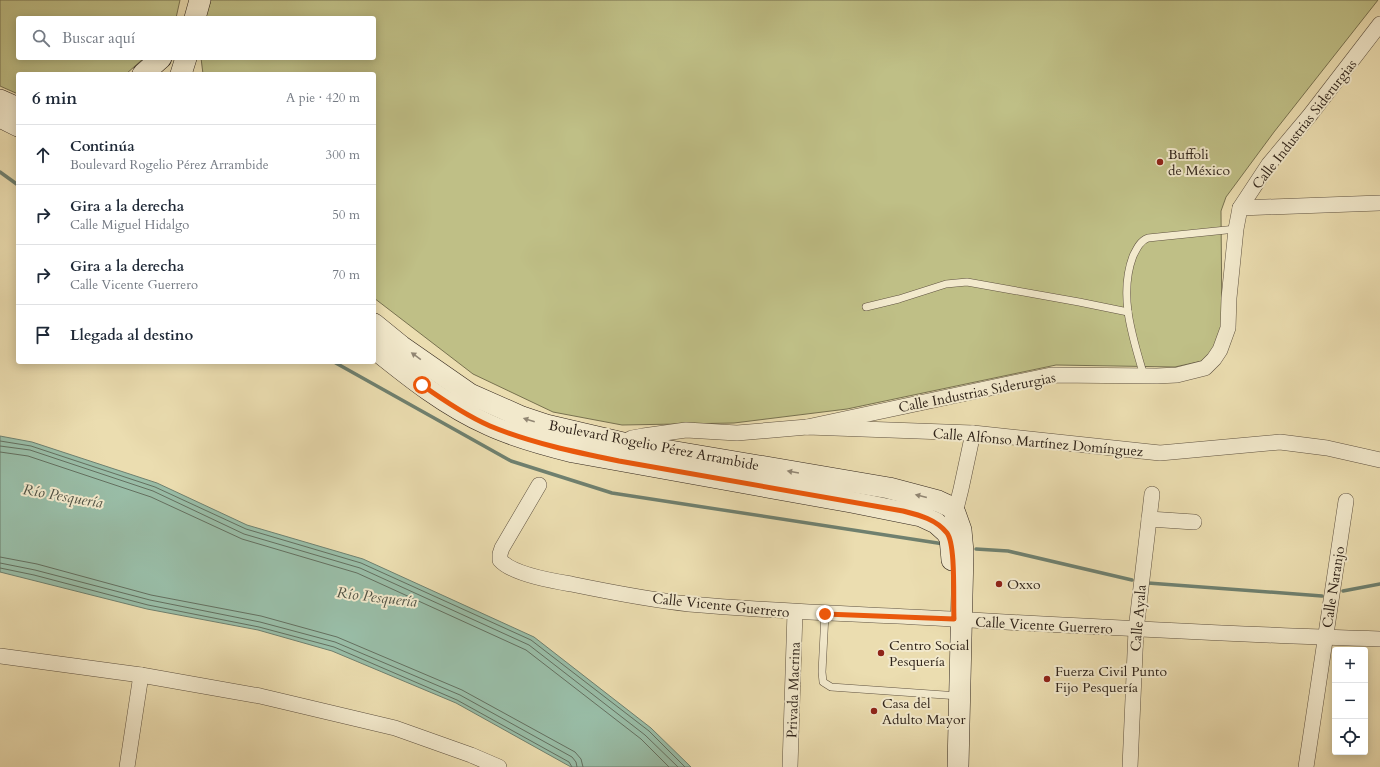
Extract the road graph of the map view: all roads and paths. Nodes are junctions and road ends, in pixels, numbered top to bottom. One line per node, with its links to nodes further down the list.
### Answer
1 (200, 0): 2 (main road)
2 (196, 16)
3 (1380, 24): 17 (street, Calle Industrias Siderurgias)
4 (160, 60): 7 (main road)
5 (185, 60): 8 (main road)
6 (196, 60): 9 (main road)
7 (145, 72)
8 (181, 72)
9 (198, 72)
10 (0, 100): 11 (main road)
11 (16, 107)
12 (0, 117): 14 (main road)
13 (0, 122): 15 (main road)
14 (16, 125)
15 (16, 130)
16 (1380, 203): 17 (street)
17 (1240, 208): 18 (street, Calle Industrias Siderurgias)
18 (1236, 229): 20 (lane); 23 (street, Calle Industrias Siderurgias)
19 (866, 307): 20 (lane)
20 (1128, 312): 23 (lane)
21 (376, 326): 26 (main road, Boulevard Rogelio Pérez Arrambide, one-way to 21)
22 (376, 350): 26 (main road, Boulevard Rogelio Pérez Arrambide)
23 (1144, 376): 24 (street, Calle Industrias Siderurgias)
24 (807, 427): 25 (street, Calle Alfonso Martínez Domínguez); 26 (street, Calle Alfonso Martínez Domínguez)
25 (974, 433): 27 (street, Calle Alfonso Martínez Domínguez); 31 (street)
26 (621, 452): 31 (main road, Boulevard Rogelio Pérez Arrambide, one-way to 26); 34 (main road, Boulevard Rogelio Pérez Arrambide)
27 (1380, 460)
28 (539, 485): 35 (street, Calle Vicente Guerrero)
29 (1152, 494): 32 (street, Calle Ayala)
30 (1346, 501): 39 (street, Calle Naranjo)
31 (955, 513): 34 (street); 37 (main road)
32 (1149, 519): 33 (street); 38 (street, Calle Ayala)
33 (1194, 522)
34 (946, 532): 37 (main road)
35 (795, 612): 36 (street, Calle Vicente Guerrero); 46 (street, Privada Macrina)
36 (825, 614): 37 (street, Calle Vicente Guerrero); 43 (lane)
37 (957, 620): 38 (street, Calle Vicente Guerrero); 43 (main road)
38 (1136, 630): 39 (street, Calle Vicente Guerrero); 49 (street, Calle Ayala)
39 (1326, 637): 40 (street, Calle Vicente Guerrero); 50 (street, Calle Naranjo)
40 (1380, 639)
41 (0, 656): 42 (street)
42 (141, 675): 44 (street); 45 (street)
43 (956, 696): 47 (main road); 48 (main road)
44 (127, 767)
45 (499, 767)
46 (790, 767)
47 (952, 767)
48 (958, 767)
49 (1130, 767)
50 (1306, 767)

